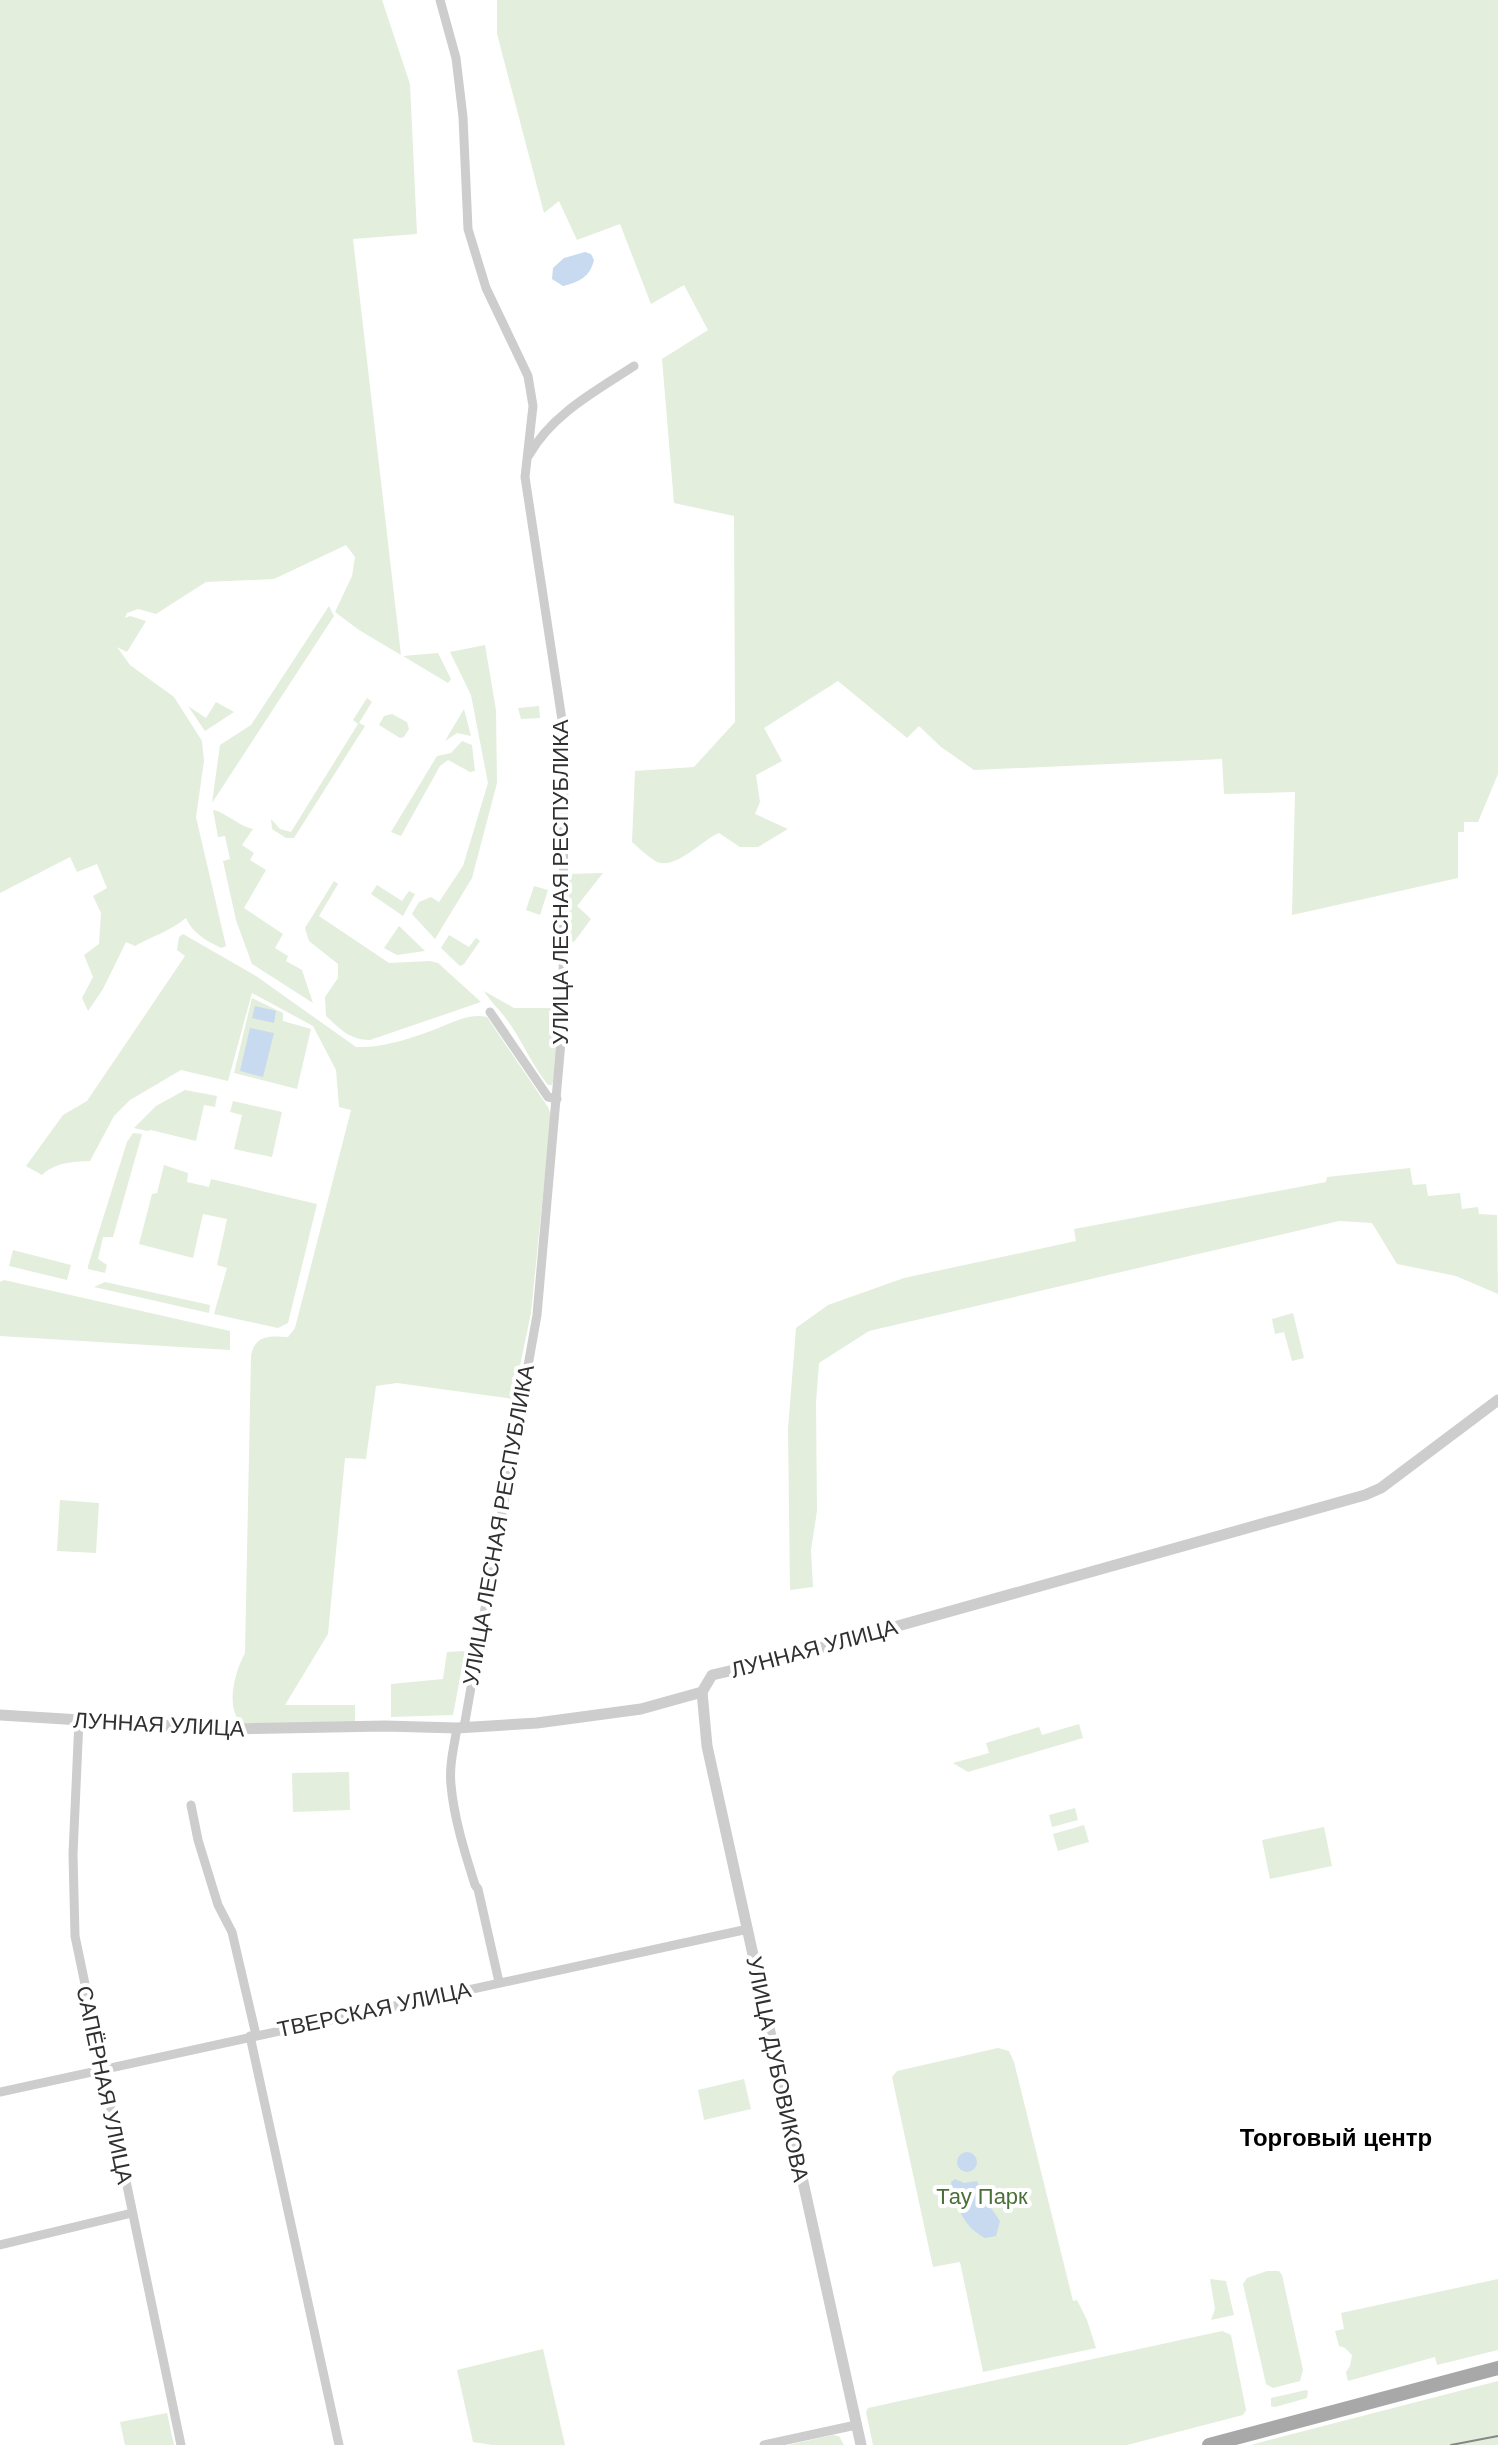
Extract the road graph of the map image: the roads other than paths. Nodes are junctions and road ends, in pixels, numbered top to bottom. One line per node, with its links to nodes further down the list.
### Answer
1 (440, 0): 3 (street, УЛИЦА ЛЕСНАЯ РЕСПУБЛИКА)
2 (634, 366): 3 (street)
3 (525, 461): 5 (street, УЛИЦА ЛЕСНАЯ РЕСПУБЛИКА)
4 (490, 1012): 5 (street)
5 (557, 1099): 10 (street, УЛИЦА ЛЕСНАЯ РЕСПУБЛИКА)
6 (1498, 1400): 7 (street, ЛУННАЯ УЛИЦА)
7 (702, 1692): 10 (street, ЛУННАЯ УЛИЦА); 12 (street, УЛИЦА ДУБОВИКОВА)
8 (0, 1715): 9 (street, ЛУННАЯ УЛИЦА)
9 (79, 1720): 10 (street, ЛУННАЯ УЛИЦА); 15 (street, САПЁРНАЯ УЛИЦА)
10 (460, 1727): 13 (street, УЛИЦА ЛЕСНАЯ РЕСПУБЛИКА)
11 (191, 1805): 14 (street)
12 (748, 1929): 13 (street, ТВЕРСКАЯ УЛИЦА); 20 (street, УЛИЦА ДУБОВИКОВА)
13 (499, 1982): 14 (street, ТВЕРСКАЯ УЛИЦА)
14 (253, 2036): 15 (street, ТВЕРСКАЯ УЛИЦА); 22 (street)
15 (102, 2070): 16 (street, ТВЕРСКАЯ УЛИЦА); 17 (street, САПЁРНАЯ УЛИЦА)
16 (0, 2092)
17 (132, 2213): 18 (street); 21 (street, САПЁРНАЯ УЛИЦА)
18 (0, 2245)
19 (1498, 2368): 25 (main road)
20 (856, 2425): 23 (street); 24 (street, УЛИЦА ДУБОВИКОВА)
21 (181, 2445)
22 (339, 2445)
23 (764, 2445)
24 (861, 2445)
25 (1209, 2445)

